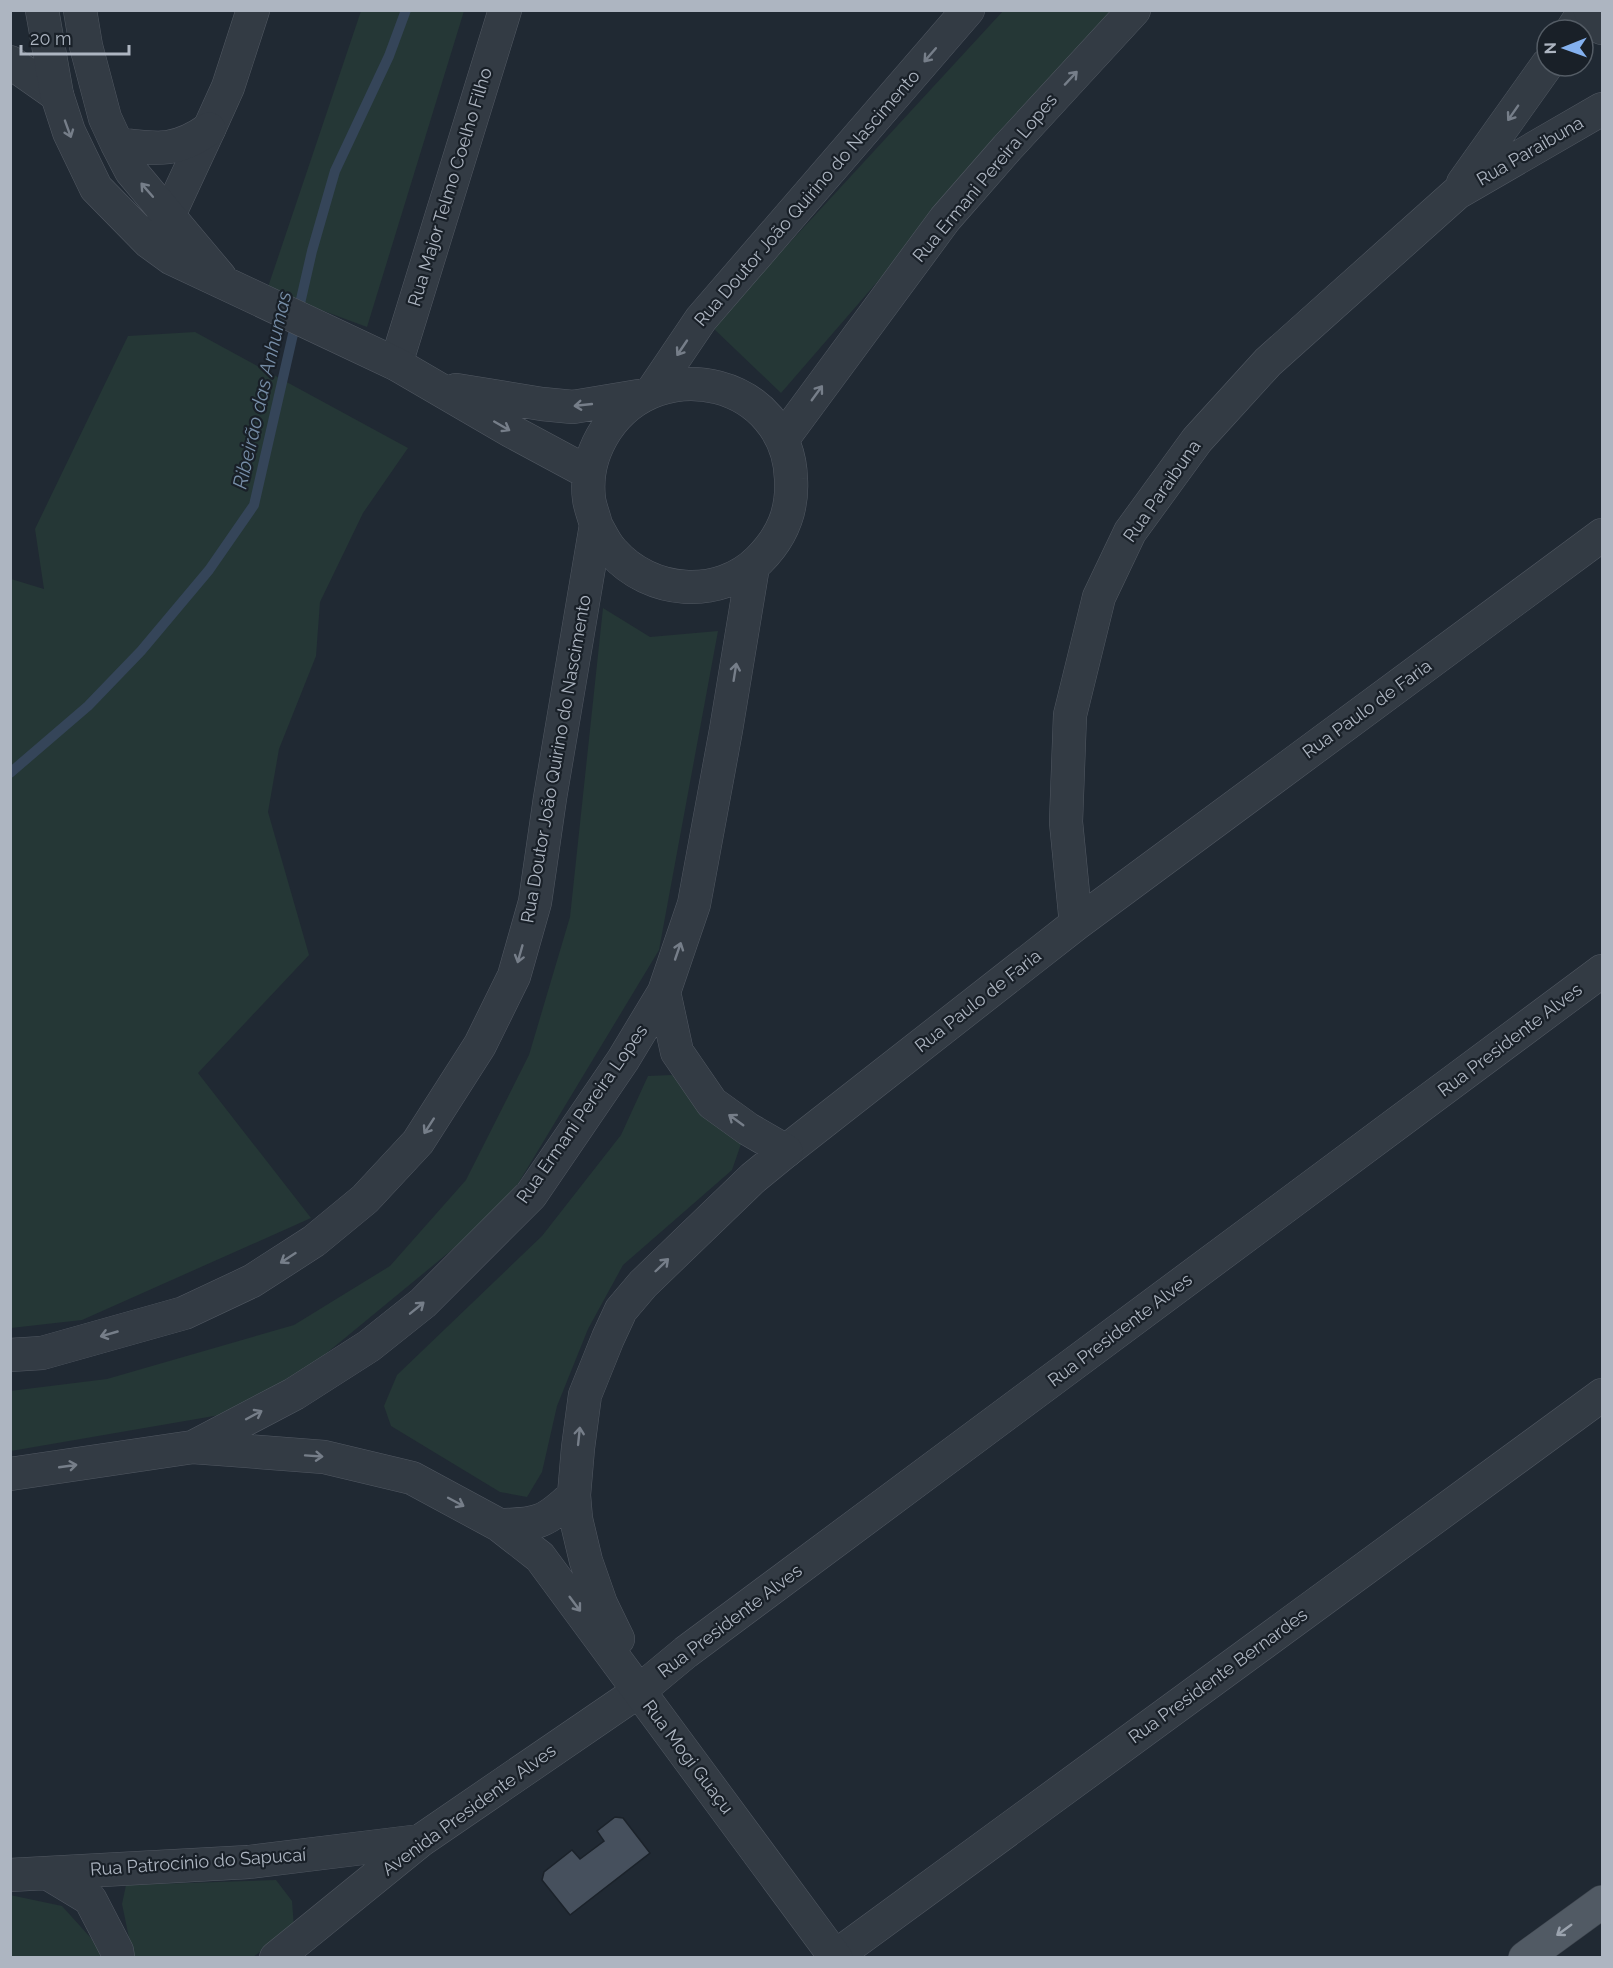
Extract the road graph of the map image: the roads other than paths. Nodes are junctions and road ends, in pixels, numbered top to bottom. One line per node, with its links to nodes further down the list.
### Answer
1 (42, 10): 11 (street)
2 (80, 10): 14 (street)
3 (253, 10): 13 (street)
4 (505, 10): 19 (street, Rua Major Telmo Coelho Filho)
5 (968, 10): 21 (street, Rua Doutor João Quirino do Nascimento, one-way to 21)
6 (1134, 10): 22 (street, Rua Ermani Pereira Lopes, one-way to 6)
7 (1588, 10): 8 (street)
8 (1602, 28)
9 (10, 62): 11 (street)
10 (1538, 78): 15 (street, Rua Paraibuna, one-way to 15)
11 (57, 95): 17 (street, one-way to 17)
12 (1602, 109): 15 (street, Rua Paraibuna)
13 (209, 129): 14 (street); 16 (street)
14 (117, 144): 16 (street, one-way to 14)
15 (1456, 193): 27 (street, Rua Paraibuna)
16 (169, 215): 17 (street); 18 (street)
17 (149, 242): 18 (street)
18 (234, 288): 19 (street)
19 (396, 364): 20 (street)
20 (433, 386): 21 (street, one-way to 20); 23 (street, one-way to 23)
21 (647, 393): 22 (street); 23 (street)
22 (782, 440): 26 (street)
23 (589, 473): 24 (street)
24 (596, 525): 26 (street); 31 (street, Rua Doutor João Quirino do Nascimento, one-way to 31)
25 (1602, 535): 27 (street, Rua Paulo de Faria)
26 (753, 566): 29 (street, Rua Ermani Pereira Lopes, one-way to 26)
27 (1076, 924): 30 (street, Rua Paulo de Faria)
28 (1602, 971): 37 (street, Rua Presidente Alves)
29 (664, 992): 30 (street, one-way to 29); 33 (street, Rua Ermani Pereira Lopes, one-way to 29)
30 (786, 1151): 35 (street, Rua Paulo de Faria, one-way to 30)
31 (10, 1355)
32 (1602, 1395): 42 (street, Rua Presidente Bernardes)
33 (193, 1447): 34 (street, Rua Ermani Pereira Lopes, one-way to 33); 36 (street, one-way to 36)
34 (10, 1474)
35 (574, 1495): 36 (street); 37 (street, Rua Paulo de Faria)
36 (499, 1525): 37 (street, Rua Mogi Guaçu, one-way to 37)
37 (639, 1691): 38 (street, Avenida Presidente Alves); 42 (street, Rua Mogi Guaçu)
38 (420, 1841): 39 (street, Rua Patrocínio do Sapucaí); 44 (street, Avenida Presidente Alves)
39 (47, 1873): 40 (street, Rua Patrocínio do Sapucaí); 43 (street)
40 (10, 1875)
41 (1602, 1902): 45 (main road, one-way to 45)
42 (835, 1957)
43 (118, 1958)
44 (276, 1958)
45 (1525, 1958)

